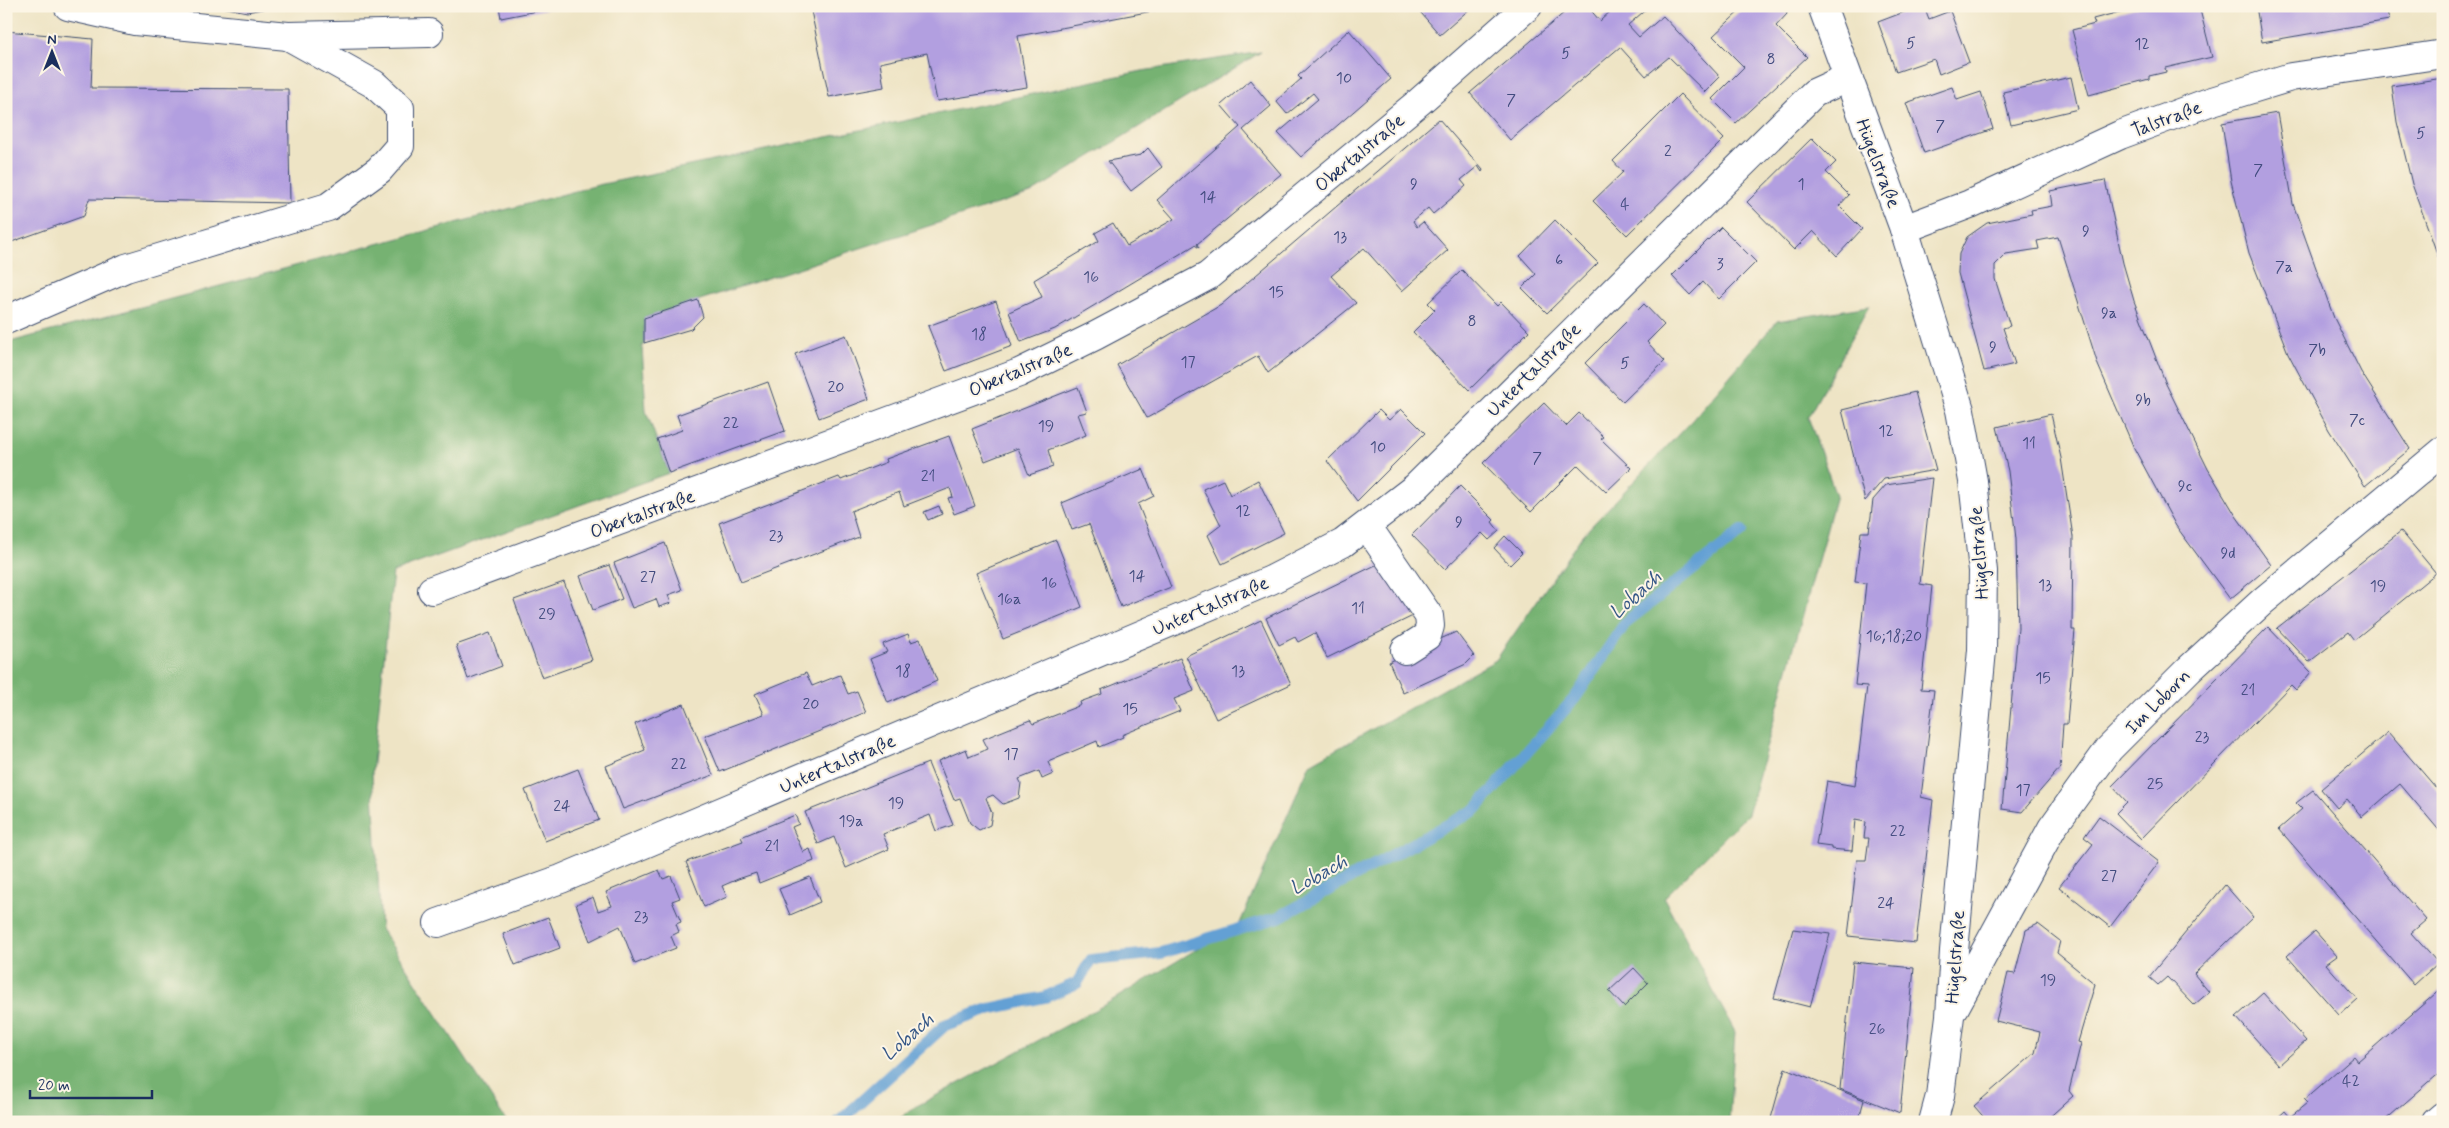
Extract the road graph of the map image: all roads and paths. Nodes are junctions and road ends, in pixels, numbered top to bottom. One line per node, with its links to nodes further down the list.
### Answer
1 (68, 6): 5 (street)
2 (1528, 6): 12 (street, Obertalstraße)
3 (1822, 6): 7 (street, Hügelstraße)
4 (429, 34): 5 (street)
5 (288, 36): 9 (street)
6 (2443, 54): 8 (street, Talstraße)
7 (1847, 78): 8 (street, Hügelstraße); 11 (street, Untertalstraße)
8 (1904, 229): 15 (street, Hügelstraße)
9 (6, 320)
10 (2443, 451): 15 (street, Im Loborn)
11 (1367, 526): 13 (street); 14 (street, Untertalstraße)
12 (432, 590)
13 (1405, 650)
14 (438, 923)
15 (1950, 1016): 17 (street, Hügelstraße)
16 (2443, 1116): 18 (street)
17 (1934, 1122)
18 (2436, 1122)

